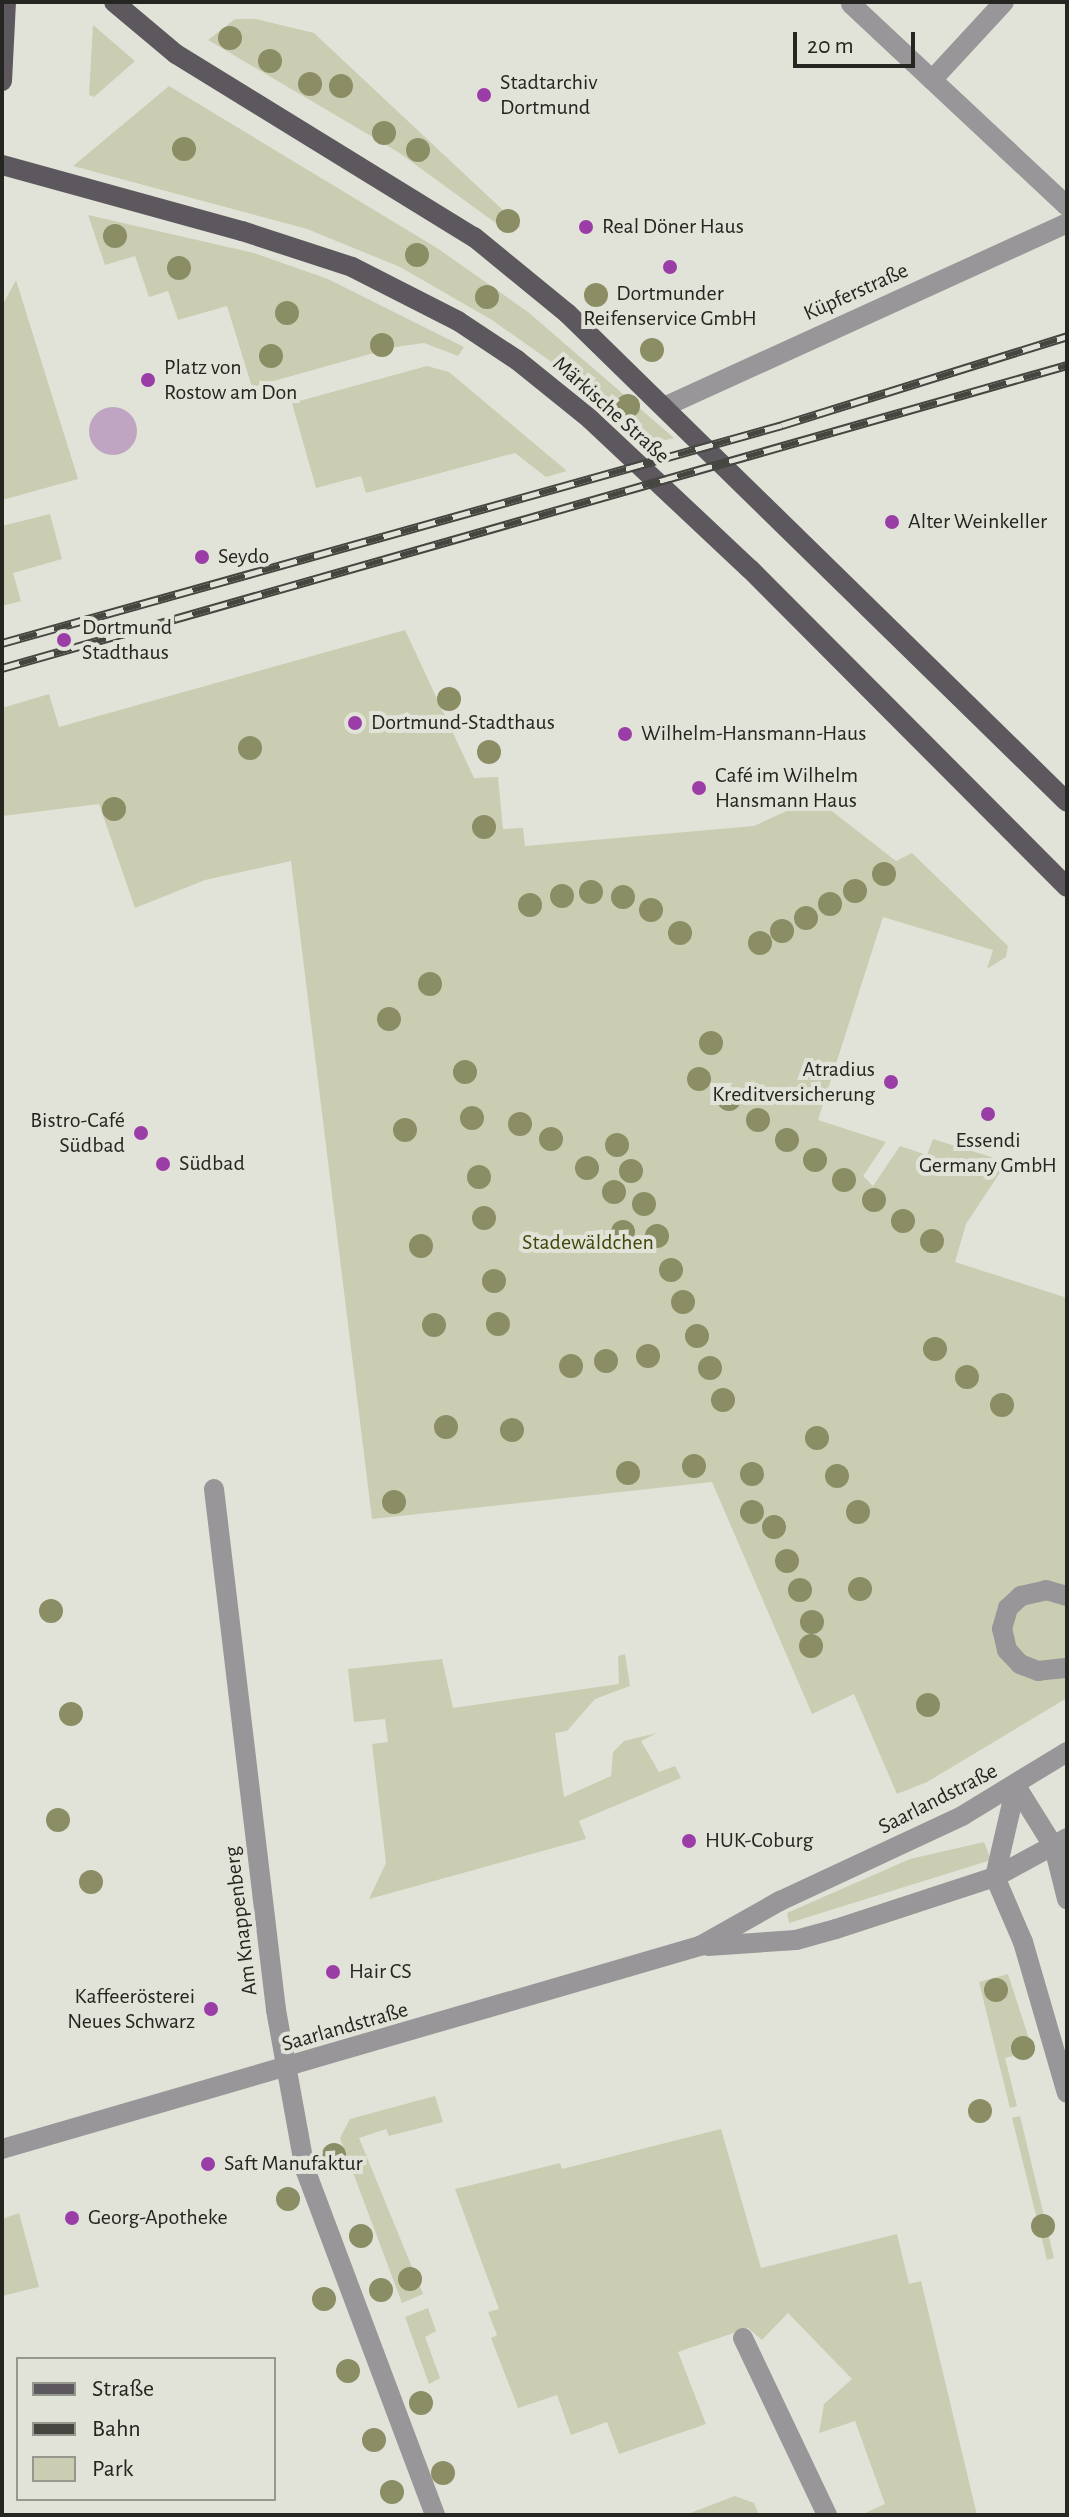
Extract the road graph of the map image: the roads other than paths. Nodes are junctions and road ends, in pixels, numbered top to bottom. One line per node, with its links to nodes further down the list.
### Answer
1 (6, 2): 6 (main road)
2 (1004, 2): 5 (street)
3 (120, 4): 10 (main road, Märkische Straße)
4 (851, 4): 5 (street)
5 (932, 80): 8 (street)
6 (2, 81)
7 (2, 165): 12 (main road, Märkische Straße)
8 (1067, 206)
9 (1067, 223): 10 (street, Küpferstraße)
10 (666, 406): 11 (main road, Märkische Straße)
11 (1067, 802)
12 (1067, 887)
13 (214, 1489): 22 (street, Am Knappenberg)
14 (1067, 1596): 15 (street)
15 (1065, 1668)
16 (1067, 1752): 17 (street, Saarlandstraße)
17 (1016, 1786): 18 (street); 19 (street); 21 (street, Saarlandstraße)
18 (1061, 1842): 19 (street, Saarlandstraße); 20 (street)
19 (995, 1877): 21 (street, Saarlandstraße); 23 (street)
20 (1067, 1899)
21 (700, 1946): 22 (street, Saarlandstraße)
22 (287, 2068): 24 (street, Saarlandstraße); 26 (street, Am Knappenberg)
23 (1067, 2093)
24 (2, 2149)
25 (743, 2338): 27 (street)
26 (435, 2515)
27 (827, 2515)

